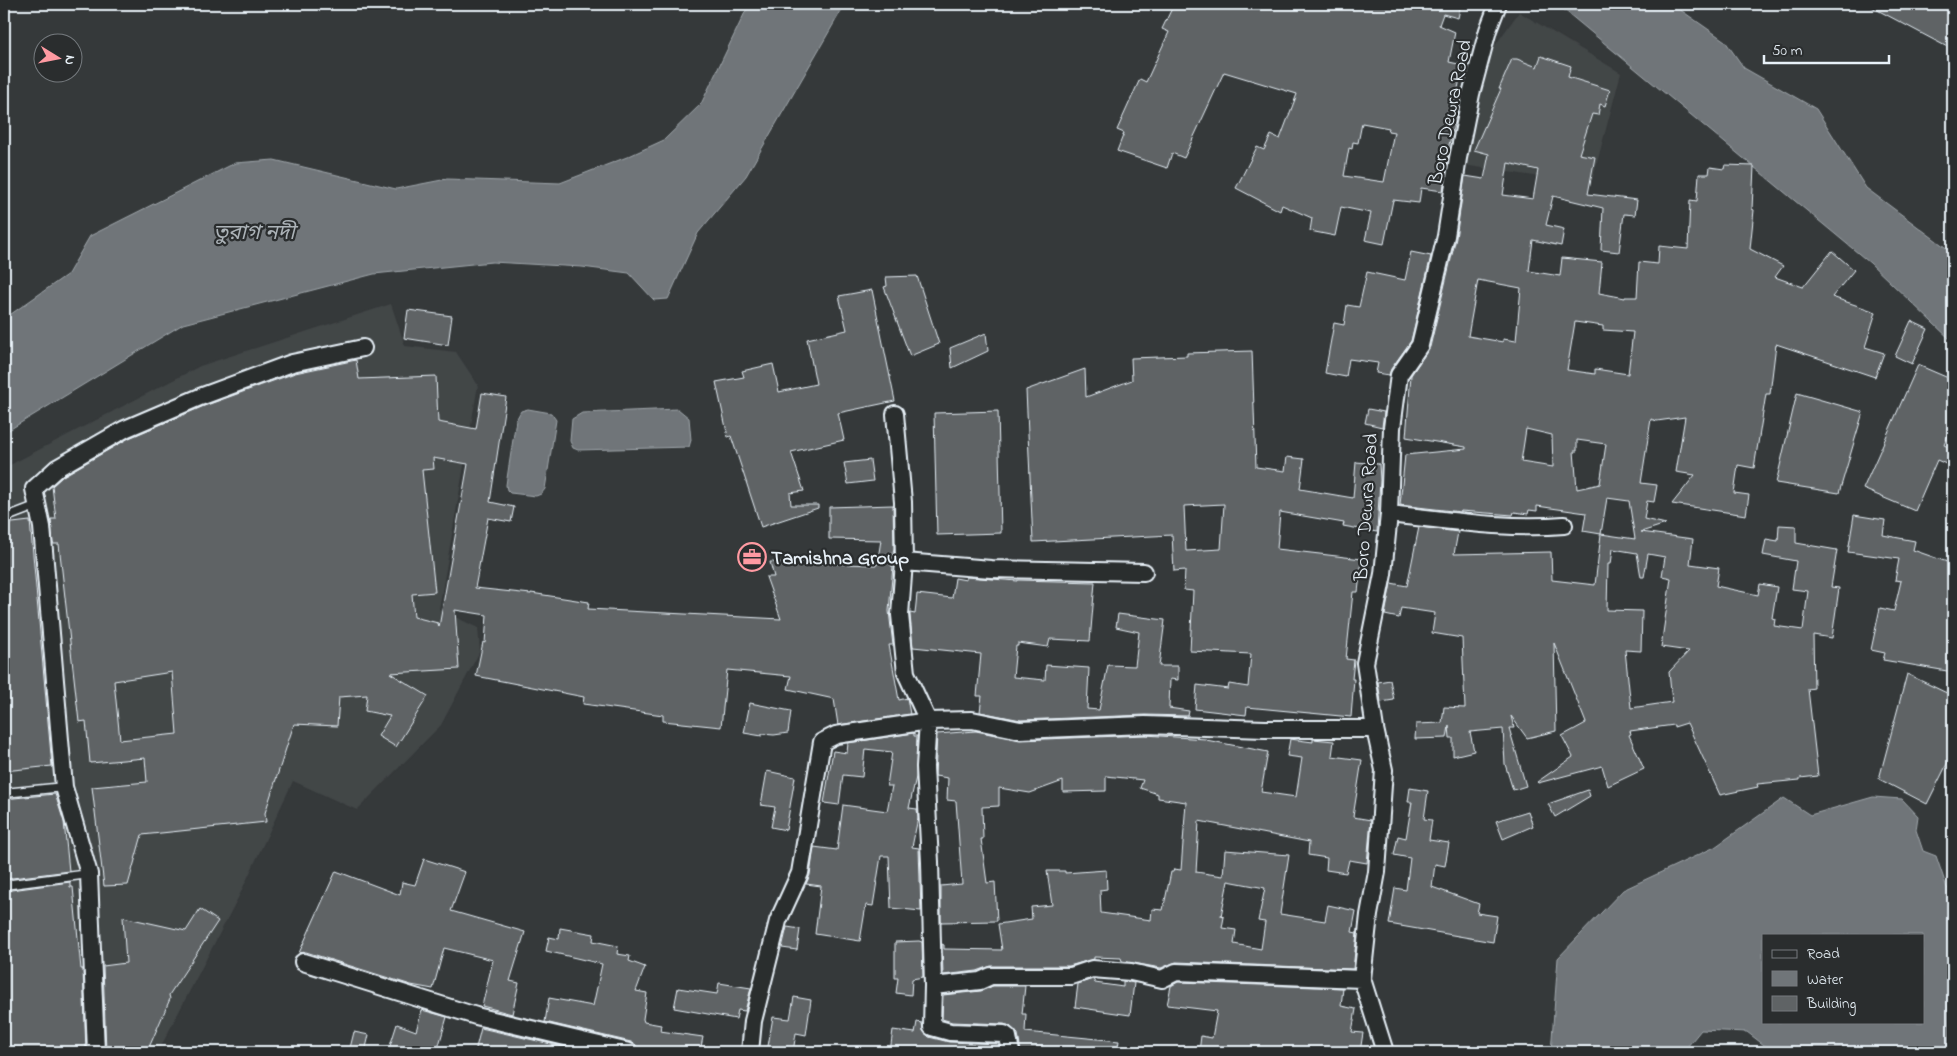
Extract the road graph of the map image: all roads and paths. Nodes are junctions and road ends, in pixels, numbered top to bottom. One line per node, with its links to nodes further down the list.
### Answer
1 (1498, 4): 5 (street, Boro Dewra Road)
2 (363, 348): 4 (street)
3 (894, 414): 8 (street)
4 (38, 505): 6 (lane); 12 (street)
5 (1389, 514): 7 (street); 11 (street, Boro Dewra Road)
6 (4, 518)
7 (1564, 525)
8 (904, 562): 9 (street); 10 (street)
9 (1144, 572)
10 (928, 721): 11 (street); 18 (street); 21 (street)
11 (1375, 729): 17 (street, Boro Dewra Road)
12 (64, 787): 13 (lane); 14 (street)
13 (4, 793)
14 (89, 874): 15 (lane); 19 (street)
15 (4, 885)
16 (303, 962): 20 (street)
17 (1362, 979): 18 (street); 23 (street, Boro Dewra Road)
18 (934, 986): 22 (street)
19 (96, 1052)
20 (629, 1052)
21 (750, 1052)
22 (1011, 1052)
23 (1385, 1052)

